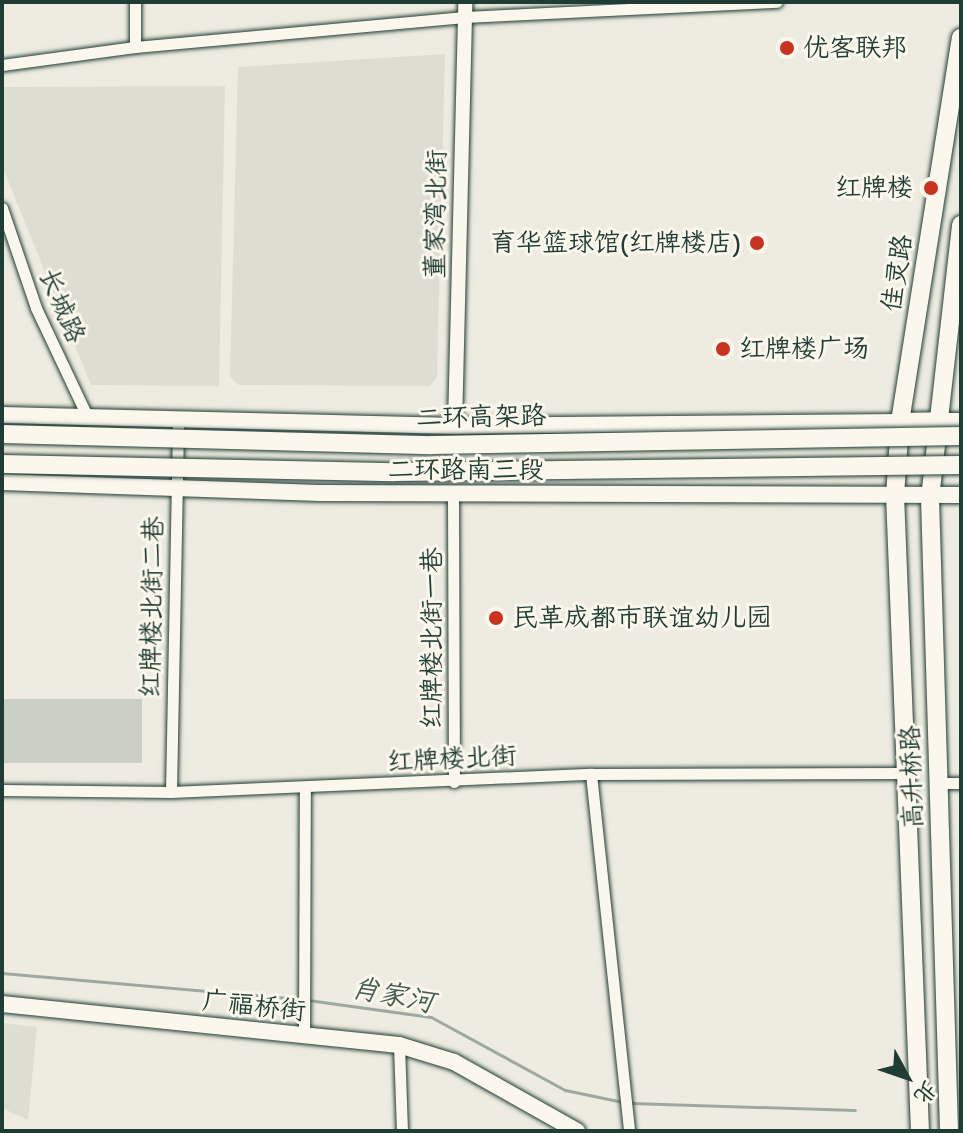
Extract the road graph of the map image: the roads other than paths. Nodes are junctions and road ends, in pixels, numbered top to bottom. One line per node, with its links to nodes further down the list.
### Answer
1 (135, 2): 5 (street)
2 (777, 2): 3 (street)
3 (465, 9): 5 (street); 15 (street, 董家湾北街)
4 (961, 38): 14 (main road, 佳灵路)
5 (135, 47): 6 (street)
6 (2, 65)
7 (2, 208): 10 (street, 长城路)
8 (961, 225): 11 (main road)
9 (2, 415): 10 (main road, 二环路南三段)
10 (88, 418): 13 (main road, 二环路南三段)
11 (939, 421): 12 (main road); 14 (main road); 25 (main road, 高升桥路)
12 (961, 421)
13 (178, 422): 15 (main road, 二环路南三段); 21 (street, 红牌楼北街二巷)
14 (900, 422): 15 (main road, 二环路南三段); 24 (main road, 高升桥路)
15 (455, 426)
16 (2, 434): 17 (main road, 二环高架路, bridge)
17 (961, 436)
18 (2, 464): 19 (main road, 二环高架路, bridge)
19 (961, 465)
20 (2, 482): 21 (main road, 二环路南三段)
21 (175, 487): 22 (main road, 二环路南三段); 33 (street, 红牌楼北街二巷)
22 (453, 495): 24 (main road, 二环路南三段); 28 (street, 红牌楼北街一巷)
23 (961, 495): 25 (main road, 二环路南三段)
24 (895, 496): 25 (main road, 二环路南三段); 26 (main road, 高升桥路)
25 (930, 498): 29 (main road, 高升桥路)
26 (904, 773): 27 (street, 红牌楼北街); 40 (main road, 高升桥路)
27 (591, 774): 28 (street, 红牌楼北街); 39 (street)
28 (454, 782): 31 (street, 红牌楼北街)
29 (938, 783): 30 (street); 41 (main road, 高升桥路)
30 (961, 783)
31 (305, 789): 33 (street, 红牌楼北街); 35 (street)
32 (2, 790): 33 (street, 红牌楼北街)
33 (171, 792)
34 (2, 1004): 35 (main road, 广福桥街)
35 (304, 1035): 36 (main road, 广福桥街)
36 (399, 1045): 37 (street); 38 (main road, 广福桥街)
37 (402, 1131)
38 (577, 1131)
39 (629, 1131)
40 (920, 1131)
41 (949, 1131)

